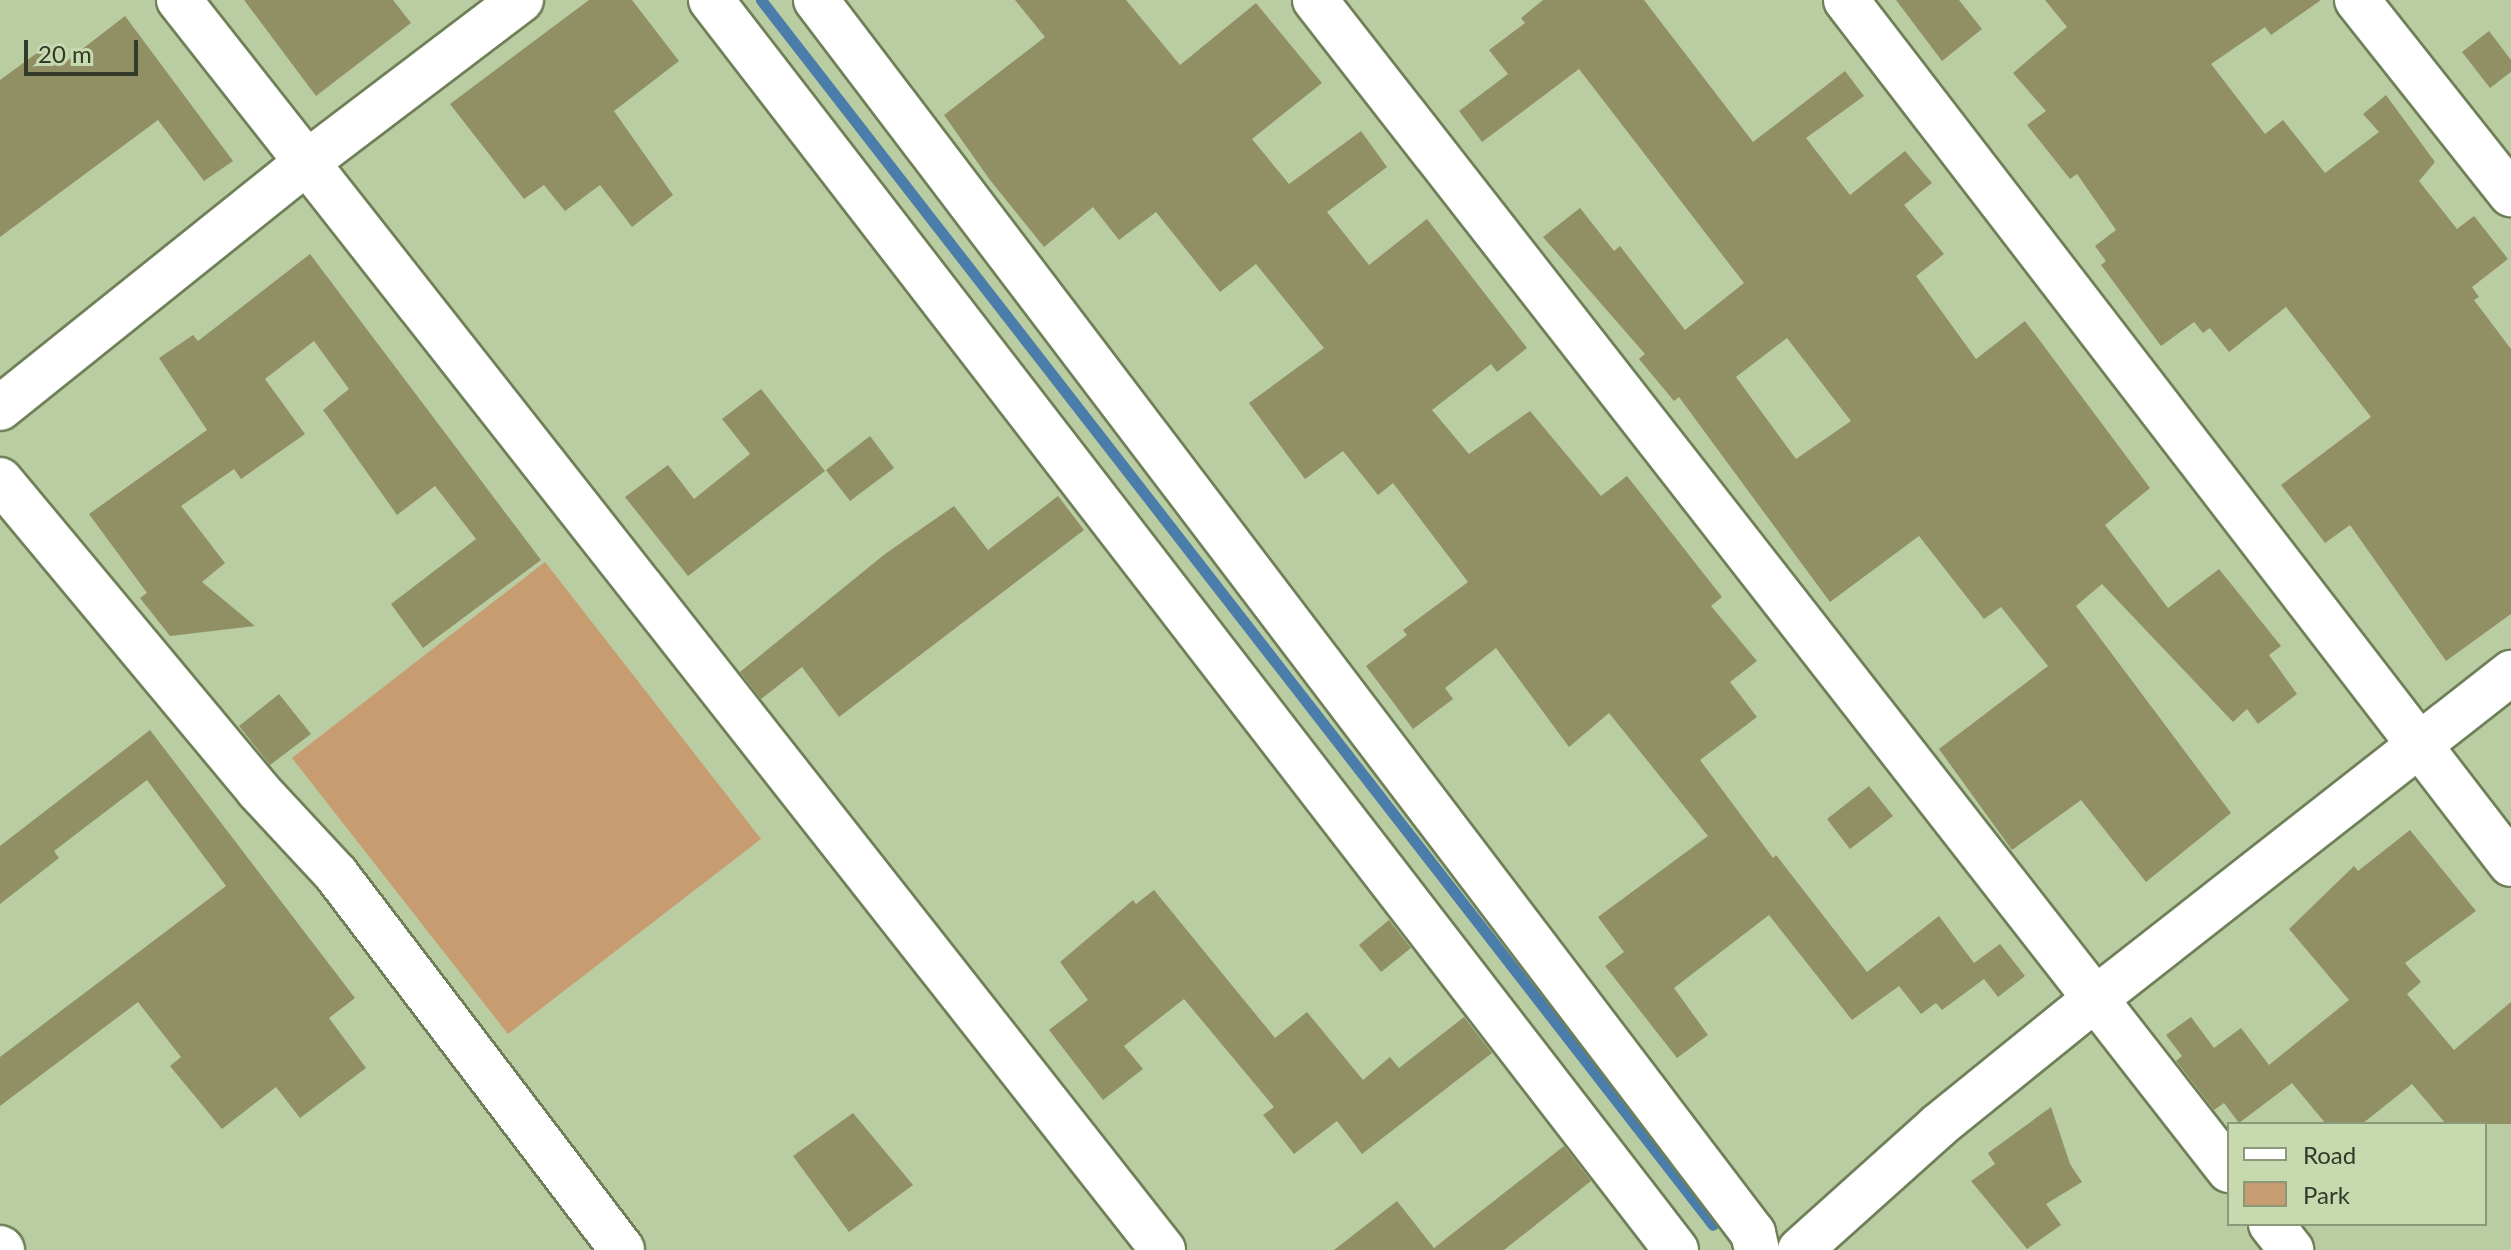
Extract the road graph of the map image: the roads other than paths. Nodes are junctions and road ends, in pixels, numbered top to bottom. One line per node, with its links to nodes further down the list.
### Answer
1 (179, 0): 8 (street)
2 (521, 0): 8 (street)
3 (711, 0): 20 (street)
4 (816, 0): 21 (street)
5 (1315, 0): 15 (street)
6 (1846, 0): 13 (street)
7 (2357, 0): 9 (street)
8 (306, 163): 10 (street); 19 (street)
9 (2511, 194)
10 (0, 408)
11 (0, 480): 18 (street)
12 (2511, 673): 13 (street)
13 (2417, 743): 14 (street); 15 (street)
14 (2511, 864)
15 (2095, 999): 16 (street); 22 (street)
16 (2227, 1167)
17 (2273, 1226): 23 (street)
18 (622, 1250)
19 (1163, 1250)
20 (1676, 1250)
21 (1757, 1250)
22 (1800, 1250)
23 (2291, 1250)

